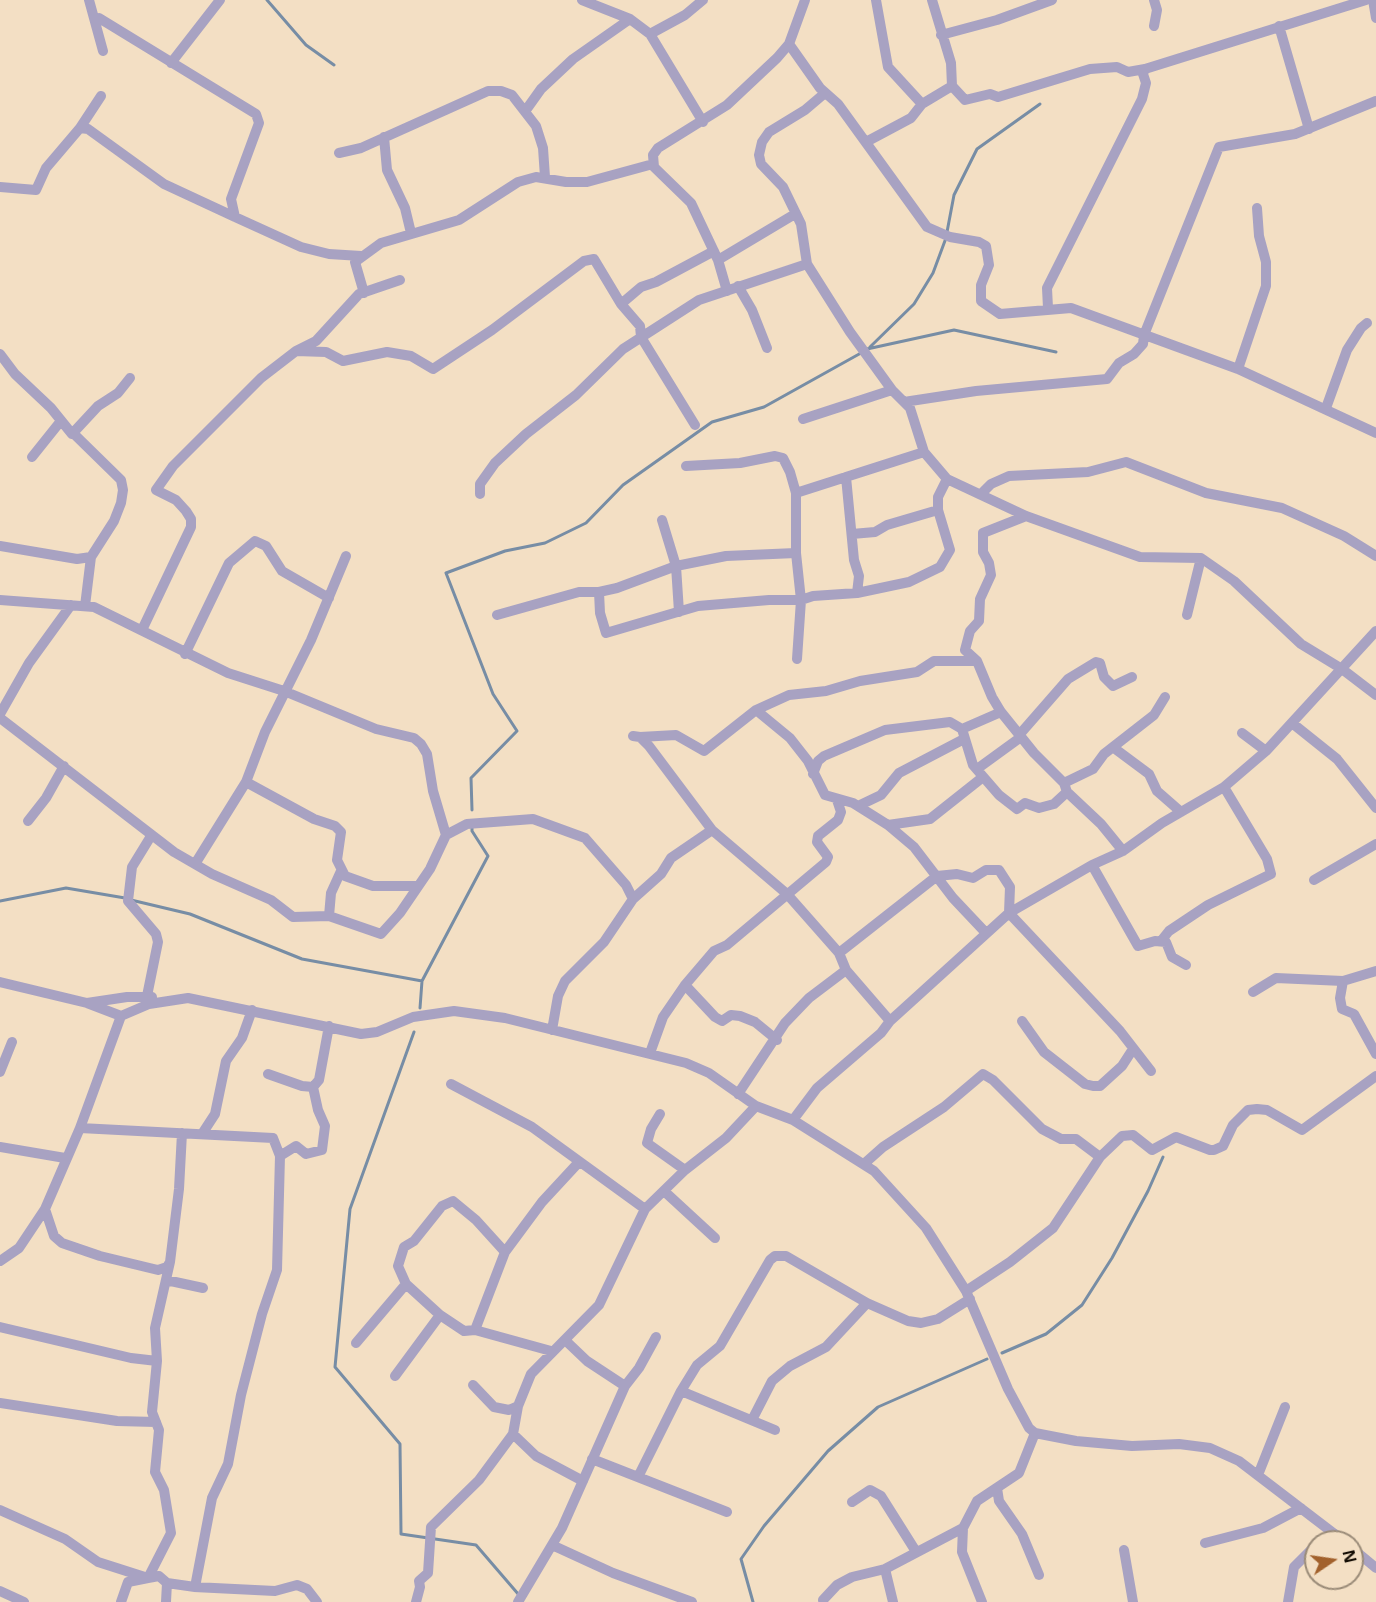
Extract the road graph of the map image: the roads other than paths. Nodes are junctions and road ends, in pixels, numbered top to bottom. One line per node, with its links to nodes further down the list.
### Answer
1 (89, 0): 20 (street)
2 (220, 0): 21 (street)
3 (582, 0): 14 (street)
4 (704, 0): 17 (street)
5 (804, 0): 19 (street)
6 (876, 0): 27 (street)
7 (932, 0): 18 (street)
8 (1053, 0): 18 (street)
9 (1154, 0): 15 (street)
10 (1366, 0): 16 (street)
11 (1373, 0): 13 (street)
12 (99, 18): 21 (street)
13 (1376, 18)
14 (630, 19): 17 (street); 28 (street)
15 (1154, 26)
16 (1278, 26): 22 (street); 31 (street)
17 (650, 34): 29 (street)
18 (941, 35): 23 (street)
19 (789, 44): 24 (street); 29 (street)
20 (103, 51)
21 (171, 63): 40 (street)
22 (1145, 69): 23 (street); 49 (street)
23 (951, 86): 27 (street)
24 (825, 93): 33 (street); 39 (street)
25 (101, 96): 30 (street)
26 (1376, 101): 31 (street)
27 (922, 104): 33 (street)
28 (526, 110): 32 (street); 36 (street)
29 (704, 122): 35 (street)
30 (80, 128): 37 (street); 40 (street)
31 (1309, 129): 51 (street)
32 (384, 137): 34 (street); 41 (street)
33 (866, 142): 49 (street)
34 (339, 153)
35 (653, 164): 36 (street); 43 (street)
36 (545, 177): 41 (street)
37 (0, 187)
38 (1257, 208): 56 (street)
39 (795, 213): 43 (street); 44 (street)
40 (235, 217): 42 (street)
41 (411, 234): 42 (street)
42 (361, 256): 47 (street)
43 (716, 256): 46 (street); 48 (street)
44 (807, 264): 46 (street); 58 (street)
45 (400, 280): 47 (street)
46 (733, 288): 52 (street); 53 (street)
47 (364, 293): 54 (street)
48 (621, 304): 52 (street); 54 (street)
49 (1048, 308): 51 (street)
50 (1367, 324): 60 (street)
51 (1144, 335): 56 (street); 59 (street)
52 (641, 337): 63 (street); 73 (street)
53 (767, 348)
54 (296, 351): 95 (street)
55 (0, 354): 62 (street)
56 (1238, 369): 60 (street)
57 (130, 378): 65 (street)
58 (892, 390): 59 (street); 61 (street)
59 (904, 402): 66 (street)
60 (1326, 408): 64 (street)
61 (803, 419)
62 (60, 422): 65 (street); 67 (street)
63 (695, 426)
64 (1376, 433)
65 (74, 434): 82 (street)
66 (924, 452): 69 (street); 70 (street)
67 (32, 457)
68 (686, 466): 71 (street)
69 (846, 477): 71 (street); 77 (street)
70 (947, 479): 72 (street); 74 (street)
71 (796, 493): 79 (street)
72 (982, 493): 75 (street); 81 (street)
73 (480, 494)
74 (938, 510): 77 (street); 86 (street)
75 (1026, 516): 83 (street); 99 (street)
76 (662, 520): 84 (street)
77 (852, 534): 86 (street)
78 (0, 546): 82 (street)
79 (796, 553): 84 (street); 89 (street)
80 (346, 556): 87 (street)
81 (1376, 556)
82 (91, 557): 91 (street)
83 (1201, 558): 94 (street); 100 (street)
84 (676, 566): 85 (street); 92 (street)
85 (599, 592): 92 (street); 93 (street)
86 (857, 593): 89 (street)
87 (329, 598): 97 (street); 102 (street)
88 (0, 600): 90 (street)
89 (801, 600): 92 (street); 98 (street)
90 (71, 605): 91 (street); 107 (street)
91 (85, 606): 95 (street)
92 (679, 612)
93 (496, 615)
94 (1187, 615)
95 (142, 630): 97 (street)
96 (1376, 631): 100 (street)
97 (185, 654): 102 (street)
98 (797, 659)
99 (977, 661): 105 (street); 106 (street)
100 (1342, 669): 103 (street); 108 (street)
101 (1132, 677): 111 (street)
102 (284, 692): 117 (street); 127 (street)
103 (1376, 695)
104 (1165, 697): 112 (street)
105 (756, 710): 116 (street); 126 (street)
106 (1001, 712): 110 (street); 111 (street)
107 (0, 716): 114 (street)
108 (1292, 723): 113 (street); 122 (street)
109 (1242, 733): 113 (street)
110 (963, 734): 115 (street); 116 (street); 121 (street)
111 (1021, 735): 115 (street); 119 (street)
112 (1114, 748): 119 (street); 123 (street)
113 (1266, 751): 118 (street)
114 (64, 766): 124 (street); 128 (street)
115 (980, 773): 119 (street); 125 (street)
116 (813, 774): 120 (street)
117 (246, 782): 131 (street); 133 (street)
118 (1224, 787): 123 (street); 142 (street)
119 (1065, 788): 130 (street)
120 (837, 800): 121 (street); 137 (street)
121 (858, 806): 125 (street)
122 (1376, 808)
123 (1181, 812): 130 (street)
124 (28, 820)
125 (888, 825): 134 (street)
126 (712, 830): 137 (street); 138 (street)
127 (446, 835): 136 (street); 138 (street)
128 (151, 836): 131 (street); 151 (street)
129 (1376, 844): 135 (street)
130 (1123, 852): 132 (street)
131 (195, 864): 140 (street)
132 (1092, 865): 139 (street); 142 (street)
133 (341, 871): 136 (street); 140 (street)
134 (937, 876): 139 (street); 141 (street); 143 (street)
135 (1314, 880)
136 (418, 886): 140 (street)
137 (788, 894): 143 (street); 149 (street)
138 (633, 899): 159 (street)
139 (1009, 913): 141 (street); 162 (street)
140 (329, 916)
141 (986, 933): 156 (street)
142 (1161, 941): 144 (street)
143 (839, 953): 145 (street)
144 (1186, 965)
145 (846, 970): 156 (street); 160 (street)
146 (1376, 971): 147 (street)
147 (1343, 981): 150 (street); 164 (street)
148 (0, 982): 153 (street)
149 (685, 985): 160 (street); 163 (street)
150 (1253, 992)
151 (147, 996): 152 (street); 153 (street)
152 (169, 1000): 154 (street); 155 (street)
153 (87, 1003): 155 (street)
154 (252, 1010): 158 (street); 177 (street)
155 (121, 1016): 175 (street)
156 (890, 1021): 174 (street)
157 (1022, 1021): 162 (street)
158 (329, 1026): 159 (street); 170 (street)
159 (552, 1030): 163 (street)
160 (777, 1040): 171 (street)
161 (12, 1042): 166 (street)
162 (1133, 1049): 165 (street)
163 (650, 1053): 171 (street)
164 (1376, 1054)
165 (1151, 1071)
166 (0, 1072)
167 (268, 1074): 170 (street)
168 (1376, 1076): 180 (street)
169 (452, 1084): 182 (street)
170 (313, 1087): 179 (street)
171 (738, 1094): 172 (street)
172 (756, 1106): 174 (street); 184 (street)
173 (660, 1114): 184 (street)
174 (793, 1120): 183 (street)
175 (80, 1128): 176 (street); 181 (street)
176 (182, 1133): 177 (street); 191 (street)
177 (202, 1134): 179 (street)
178 (0, 1147): 181 (street)
179 (280, 1156): 239 (street)
180 (1100, 1156): 183 (street); 195 (street)
181 (65, 1158): 186 (street)
182 (579, 1162): 187 (street); 189 (street)
183 (865, 1163): 195 (street)
184 (684, 1170): 185 (street)
185 (664, 1191): 187 (street); 188 (street)
186 (45, 1209): 190 (street); 191 (street)
187 (645, 1209): 201 (street)
188 (715, 1238)
189 (505, 1252): 193 (street); 199 (street)
190 (0, 1261)
191 (170, 1262): 192 (street)
192 (166, 1281): 194 (street); 204 (street)
193 (406, 1284): 197 (street); 202 (street)
194 (203, 1288)
195 (968, 1295): 196 (street); 216 (street)
196 (867, 1303): 208 (street); 212 (street)
197 (440, 1315): 199 (street); 205 (street)
198 (0, 1327): 204 (street)
199 (475, 1330): 203 (street)
200 (656, 1337): 207 (street)
201 (565, 1340): 203 (street); 207 (street)
202 (356, 1343)
203 (551, 1351): 210 (street)
204 (157, 1361): 213 (street)
205 (395, 1376)
206 (473, 1385): 210 (street)
207 (625, 1386): 217 (street)
208 (681, 1391): 212 (street); 219 (street)
209 (0, 1403): 213 (street)
210 (518, 1406): 215 (street)
211 (1285, 1407): 218 (street)
212 (752, 1420): 214 (street)
213 (156, 1422): 237 (street)
214 (775, 1430)
215 (513, 1434): 220 (street); 246 (street)
216 (1032, 1434): 218 (street); 221 (street)
217 (592, 1459): 219 (street); 220 (street)
218 (1258, 1475): 223 (street)
219 (638, 1477): 225 (street)
220 (583, 1481): 229 (street)
221 (996, 1488): 226 (street); 236 (street)
222 (852, 1502): 230 (street)
223 (1301, 1508): 227 (street); 228 (street)
224 (0, 1510): 237 (street)
225 (727, 1512)
226 (963, 1528): 230 (street); 250 (street)
227 (1330, 1530)
228 (1205, 1543)
229 (552, 1545): 247 (street); 248 (street)
230 (915, 1550): 235 (street)
231 (1124, 1550): 251 (street)
232 (1304, 1557): 252 (street)
233 (1364, 1558): 234 (street)
234 (1376, 1568)
235 (885, 1569): 241 (street); 249 (street)
236 (1039, 1575)
237 (148, 1578): 238 (street); 243 (street)
238 (167, 1583): 239 (street); 244 (street)
239 (194, 1587): 245 (street)
240 (0, 1590): 242 (street)
241 (823, 1600)
242 (24, 1602)
243 (121, 1602)
244 (166, 1602)
245 (316, 1602)
246 (416, 1602)
247 (518, 1602)
248 (692, 1602)
249 (893, 1602)
250 (982, 1602)
251 (1133, 1602)
252 (1288, 1602)

